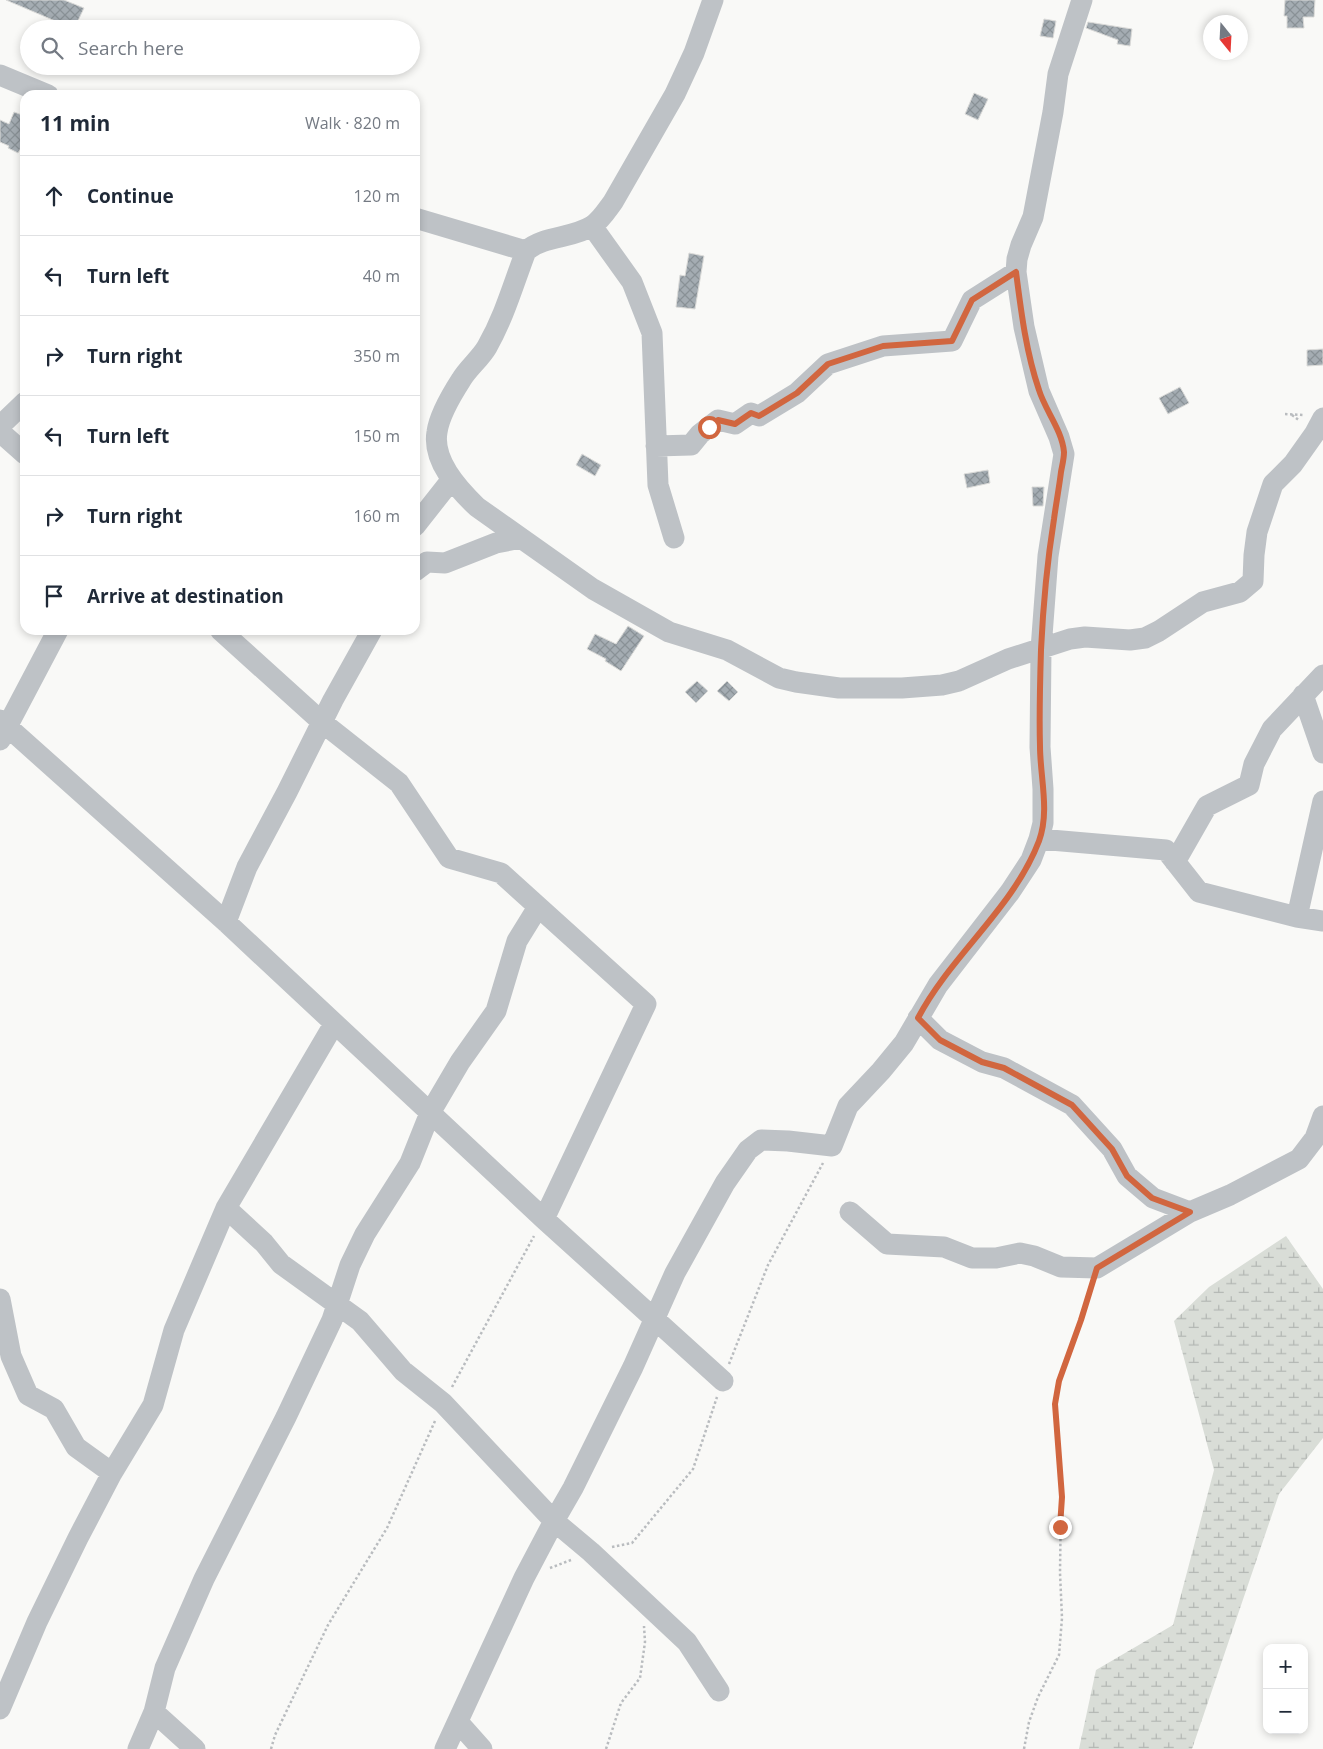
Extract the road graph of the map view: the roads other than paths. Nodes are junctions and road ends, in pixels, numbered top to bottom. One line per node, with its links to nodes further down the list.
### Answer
1 (714, 0): 6 (street)
2 (1082, 0): 8 (street)
3 (0, 75): 4 (street)
4 (36, 90)
5 (420, 219): 7 (street)
6 (592, 226): 7 (street); 13 (street)
7 (526, 251): 15 (street)
8 (1016, 272): 13 (street); 23 (street)
9 (20, 407): 11 (street)
10 (1323, 418): 23 (street)
11 (0, 426)
12 (0, 432): 14 (street)
13 (656, 446): 18 (street)
14 (20, 450)
15 (452, 479): 16 (street); 17 (street)
16 (420, 520)
17 (521, 538): 19 (street); 23 (street)
18 (674, 538)
19 (420, 568)
20 (55, 635): 27 (street)
21 (226, 635): 26 (street)
22 (369, 635): 26 (street)
23 (1041, 649): 30 (street)
24 (1323, 676): 25 (street)
25 (1303, 695): 28 (street); 31 (street)
26 (323, 722): 32 (street); 35 (street)
27 (2, 729): 35 (street)
28 (1323, 753)
29 (1323, 802): 33 (street)
30 (1040, 839): 31 (street); 36 (street)
31 (1175, 862): 33 (street)
32 (538, 907): 38 (street); 43 (street)
33 (1297, 917): 34 (street)
34 (1323, 920)
35 (226, 922): 37 (street)
36 (918, 1018): 42 (street); 46 (street)
37 (334, 1024): 38 (street); 40 (street)
38 (430, 1113): 43 (street); 45 (street)
39 (1323, 1116): 42 (street)
40 (226, 1208): 45 (street); 48 (street)
41 (850, 1212): 42 (street)
42 (1190, 1212)
43 (544, 1219): 46 (street)
44 (0, 1300): 48 (street)
45 (337, 1306): 49 (street); 52 (street)
46 (655, 1319): 47 (street); 49 (street)
47 (722, 1381)
48 (112, 1473): 51 (street)
49 (554, 1521): 50 (street); 53 (street)
50 (719, 1691)
51 (0, 1709)
52 (154, 1712): 54 (street); 55 (street)
53 (458, 1722): 56 (street); 57 (street)
54 (138, 1749)
55 (195, 1749)
56 (445, 1749)
57 (482, 1749)

